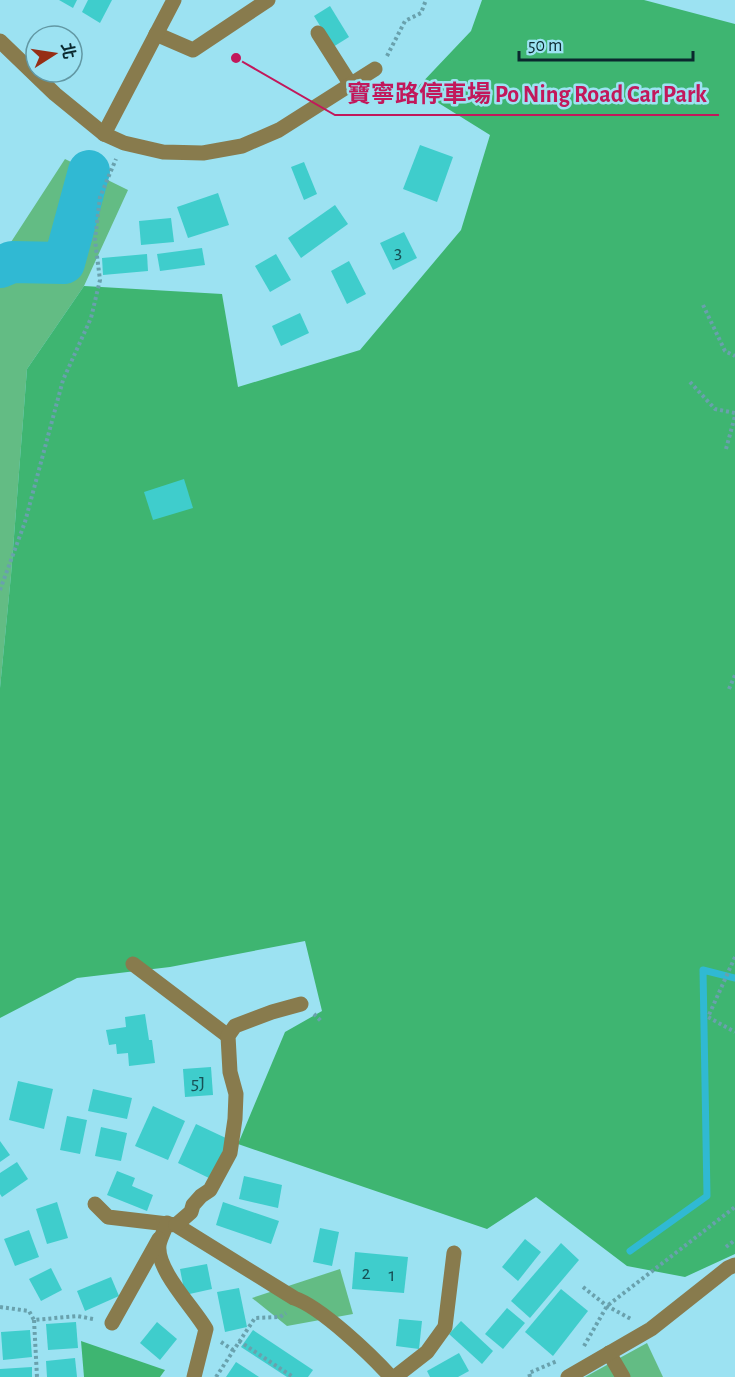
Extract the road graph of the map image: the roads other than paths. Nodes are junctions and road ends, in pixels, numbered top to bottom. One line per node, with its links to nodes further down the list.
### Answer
1 (174, 0): 4 (street)
2 (268, 0): 4 (street)
3 (318, 33): 7 (street)
4 (156, 34): 8 (street)
5 (0, 41): 8 (street)
6 (379, 67): 7 (street)
7 (351, 85): 8 (street)
8 (104, 134)
9 (133, 964): 11 (street)
10 (301, 1004): 11 (street)
11 (228, 1036): 13 (street)
12 (95, 1204): 13 (street)
13 (171, 1224): 16 (street); 18 (street); 19 (street)
14 (454, 1253): 19 (street)
15 (735, 1265): 17 (street)
16 (112, 1323)
17 (609, 1353): 20 (street); 21 (street)
18 (194, 1377)
19 (393, 1377)
20 (568, 1377)
21 (623, 1377)

